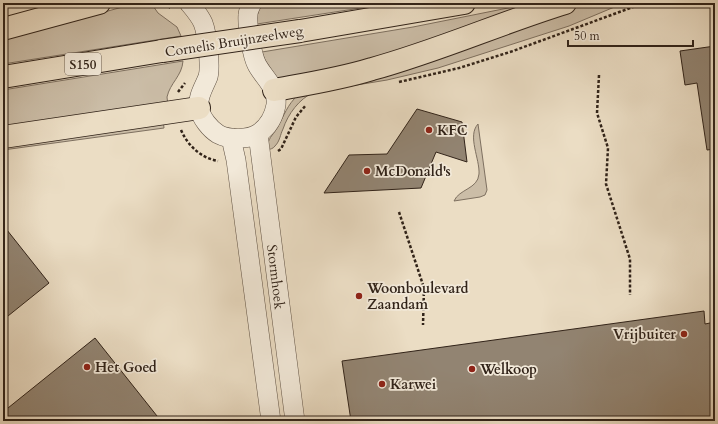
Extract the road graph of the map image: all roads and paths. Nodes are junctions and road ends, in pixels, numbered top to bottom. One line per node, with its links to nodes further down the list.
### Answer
1 (4, 3): 7 (path)
2 (99, 3): 7 (main road)
3 (189, 3): 11 (street)
4 (252, 3): 10 (street)
5 (464, 3): 9 (main road, Cornelis Bruijnzeelweg / S150, bridge)
6 (565, 3): 10 (main road)
7 (4, 19)
8 (599, 75): 18 (path)
9 (3, 77)
10 (274, 90): 12 (street)
11 (199, 108): 13 (main road); 14 (street)
12 (258, 134): 14 (street); 16 (street, Stormhoek)
13 (3, 136)
14 (230, 138): 17 (street, Stormhoek)
15 (399, 212): 19 (path)
16 (276, 278): 17 (street); 21 (street, Stormhoek)
17 (252, 282): 20 (street, Stormhoek)
18 (630, 295)
19 (423, 325)
20 (271, 421)
21 (295, 421)

